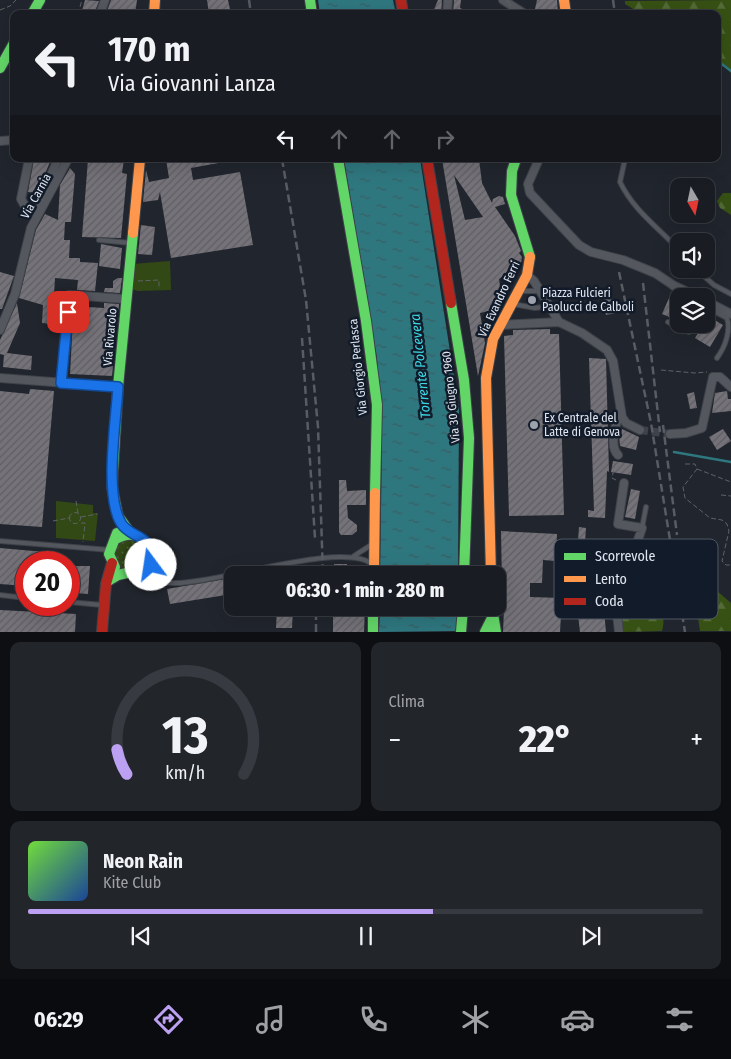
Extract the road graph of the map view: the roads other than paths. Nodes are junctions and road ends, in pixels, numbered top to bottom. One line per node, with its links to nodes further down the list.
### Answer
1 (503, 0): 2 (street)
2 (519, 10)
3 (10, 50): 4 (main road)
4 (0, 68)
5 (29, 162): 15 (street)
6 (53, 162): 15 (street)
7 (57, 162): 15 (street)
8 (66, 162): 35 (street, Via Carnia)
9 (140, 162): 18 (main road, Via Rivarolo)
10 (339, 162): 52 (main road, Via Giorgio Perlasca)
11 (428, 162): 60 (main road, Via 30 Giugno 1960)
12 (515, 162): 19 (main road, Via Evandro Ferri)
13 (539, 162): 21 (street)
14 (624, 162): 17 (lane)
15 (53, 174)
16 (99, 240): 18 (lane)
17 (670, 242)
18 (131, 243): 27 (main road, Via Rivarolo)
19 (527, 275): 24 (main road, Via Evandro Ferri); 25 (street)
20 (707, 278): 26 (lane)
21 (673, 285): 22 (lane); 23 (street)
22 (672, 288)
23 (679, 288)
24 (520, 290): 25 (lane); 28 (main road, Via Evandro Ferri)
25 (540, 291): 29 (street)
26 (731, 296)
27 (126, 299): 38 (street); 39 (main road, Via Rivarolo)
28 (513, 304): 29 (lane); 34 (main road, Via Evandro Ferri)
29 (550, 306): 33 (street)
30 (715, 306): 32 (street)
31 (715, 312): 36 (lane)
32 (731, 314)
33 (559, 322): 34 (street); 41 (street)
34 (500, 325): 61 (main road, Via Evandro Ferri)
35 (0, 330)
36 (717, 358)
37 (0, 378): 38 (street)
38 (61, 383): 39 (street)
39 (118, 387): 47 (main road, Via Rivarolo)
40 (731, 387): 43 (street)
41 (621, 413): 42 (street); 44 (street)
42 (640, 430)
43 (670, 434)
44 (618, 455)
45 (624, 483): 48 (street)
46 (646, 506): 48 (lane)
47 (118, 516): 49 (main road, Via Rivarolo); 50 (main road, Via Rivarolo)
48 (642, 528): 51 (street)
49 (131, 534): 50 (main road); 56 (main road, Via Rivarolo)
50 (116, 539): 54 (main road, Via Rivarolo)
51 (638, 539)
52 (376, 540): 55 (lane); 59 (main road, Via Giorgio Perlasca)
53 (0, 541): 54 (lane)
54 (110, 550): 57 (main road)
55 (352, 557): 58 (lane); 64 (lane)
56 (149, 558): 62 (main road); 64 (lane)
57 (112, 563): 63 (main road); 65 (main road)
58 (371, 566)
59 (374, 566)
60 (464, 566)
61 (491, 566)
62 (140, 570): 63 (main road); 64 (lane)
63 (125, 573): 65 (main road)
64 (160, 580)
65 (108, 581): 69 (main road)
66 (0, 595): 67 (lane)
67 (15, 597)
68 (80, 603): 69 (lane)
69 (104, 605): 76 (main road)
70 (374, 616): 77 (main road)
71 (463, 616): 75 (main road)
72 (491, 616): 78 (main road)
73 (493, 616): 79 (main road)
74 (618, 619): 80 (street)
75 (464, 630)
76 (102, 632)
77 (373, 632)
78 (485, 632)
79 (496, 632)
80 (619, 632)

